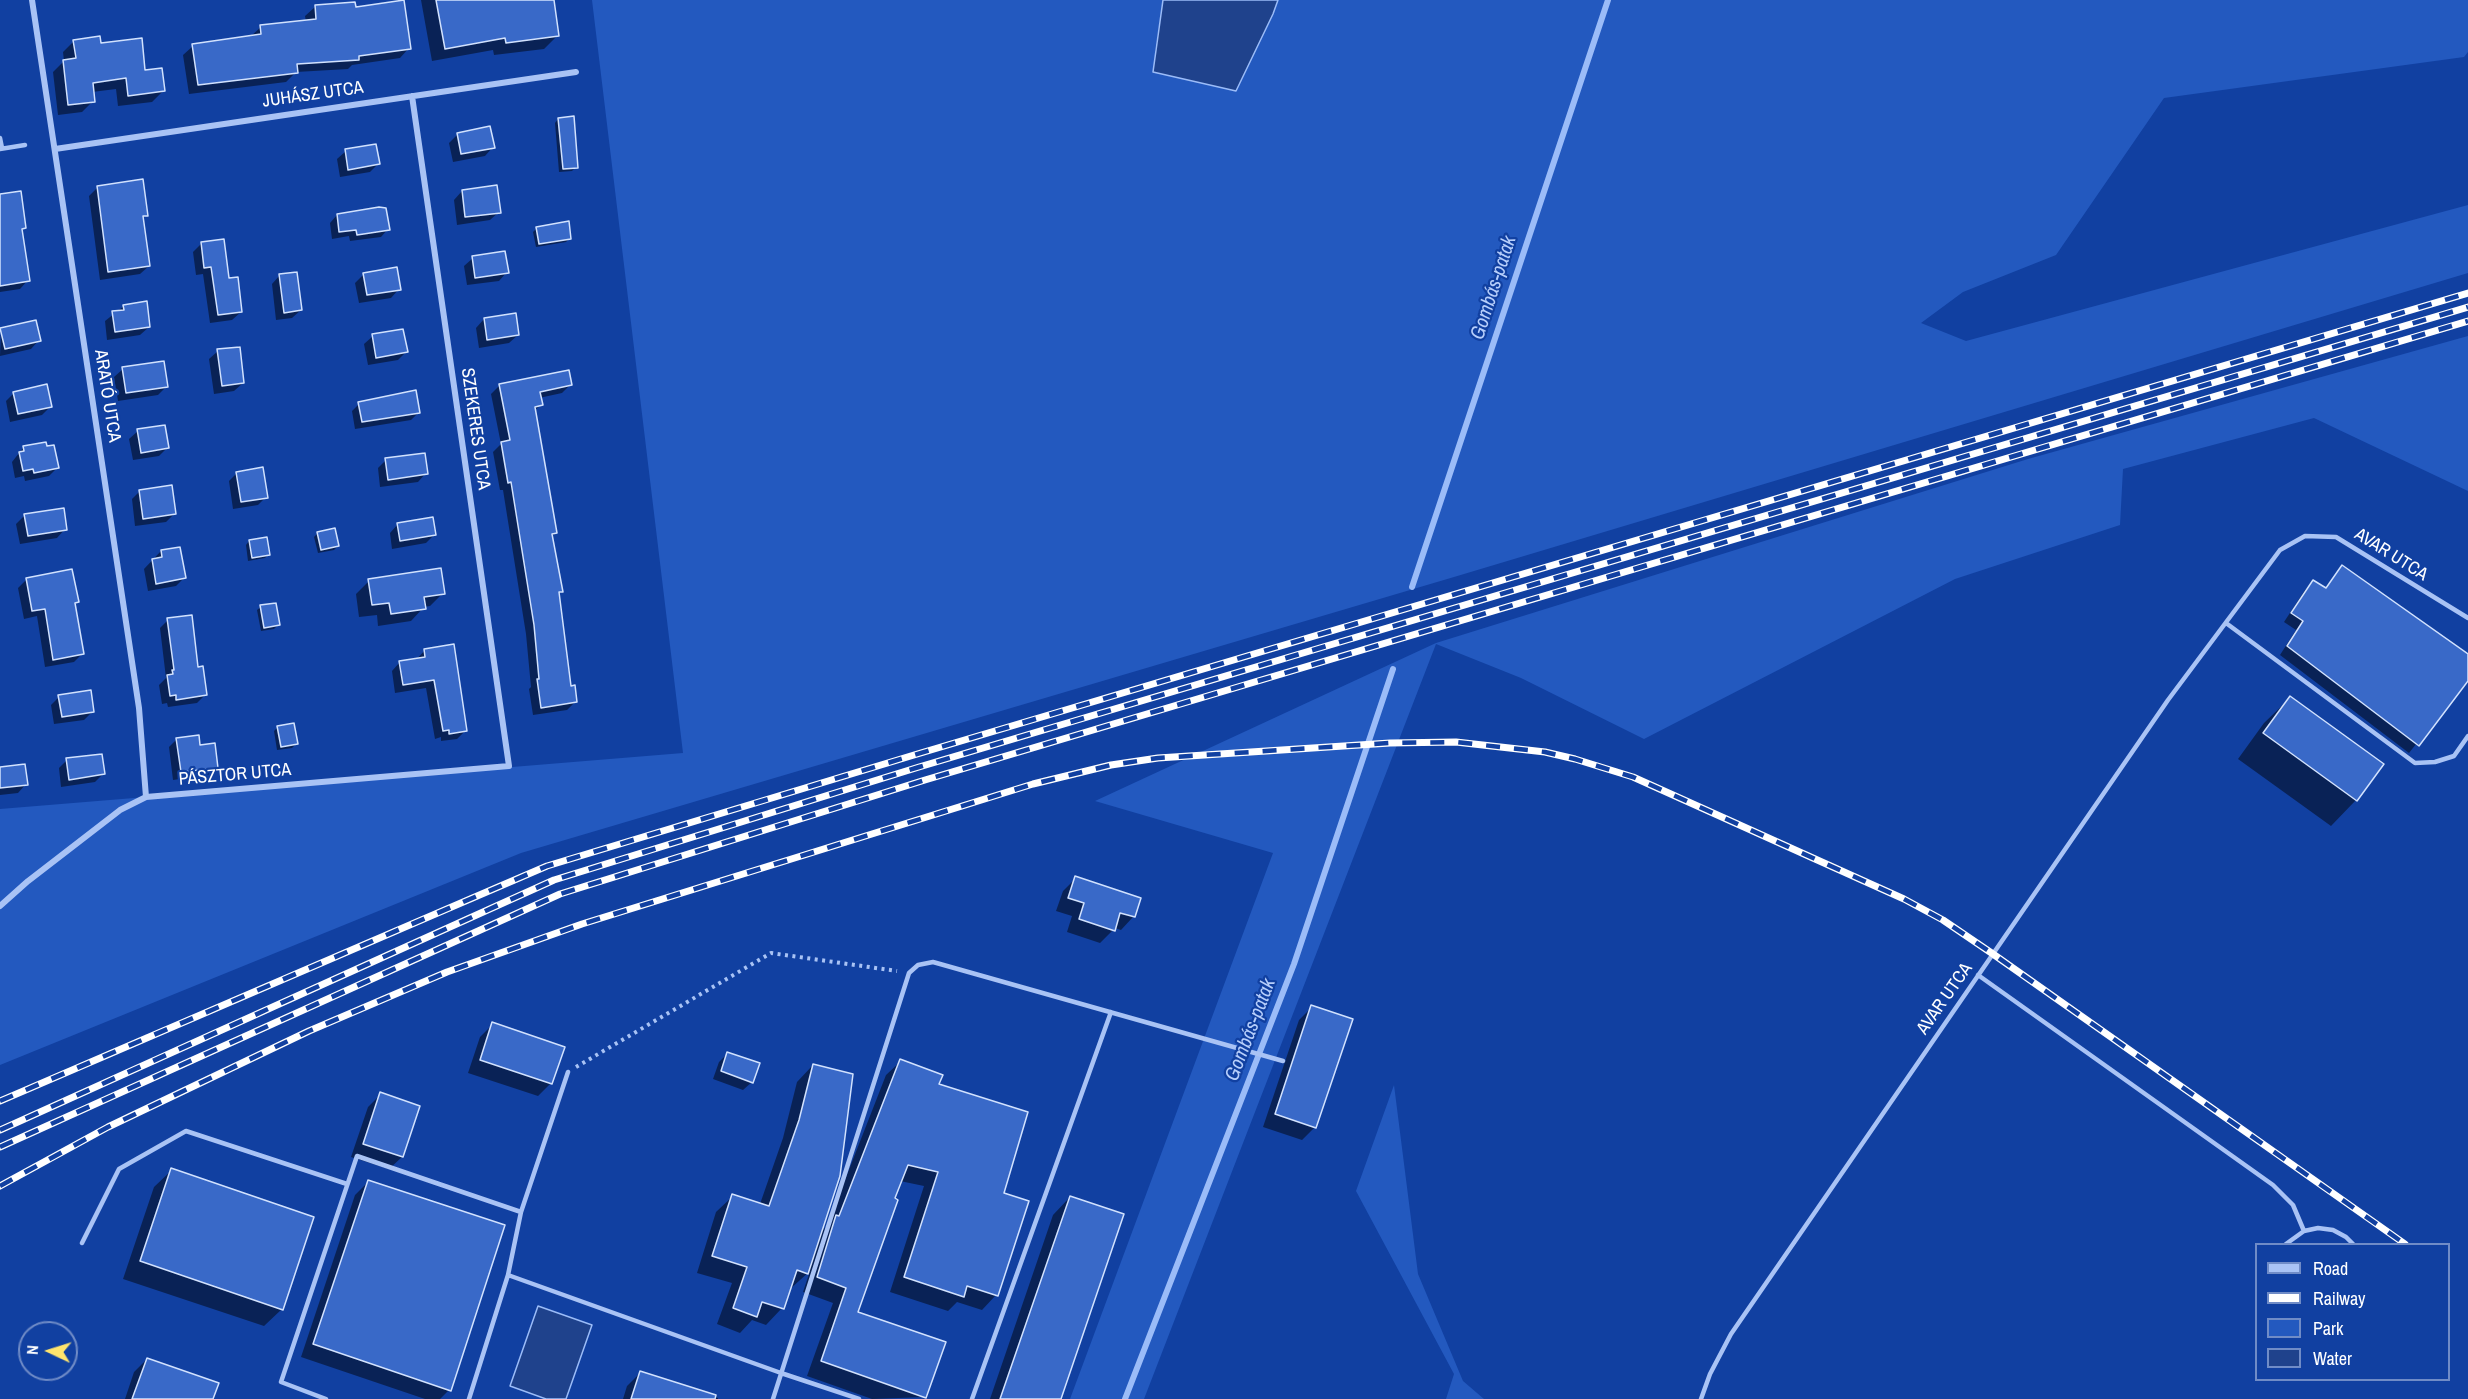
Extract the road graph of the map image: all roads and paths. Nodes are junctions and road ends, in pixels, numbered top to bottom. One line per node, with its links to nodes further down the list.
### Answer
1 (32, 0): 7 (street, ARATÓ UTCA)
2 (576, 72): 3 (street, JUHÁSZ UTCA)
3 (412, 96): 7 (street, JUHÁSZ UTCA); 11 (street, SZEKERES UTCA)
4 (0, 138): 6 (lane)
5 (25, 145): 6 (lane)
6 (1, 149)
7 (55, 149): 12 (street, ARATÓ UTCA)
8 (2468, 618): 9 (lane, AVAR UTCA)
9 (2226, 623): 10 (lane); 15 (lane, AVAR UTCA)
10 (2468, 736)
11 (509, 766): 12 (street, PÁSZTOR UTCA)
12 (146, 797): 13 (street, PÁSZTOR UTCA)
13 (0, 906)
14 (909, 973): 16 (lane); 18 (path); 26 (lane)
15 (1978, 975): 21 (lane); 32 (lane, AVAR UTCA)
16 (1111, 1012): 17 (lane); 31 (lane)
17 (1283, 1061)
18 (568, 1072): 20 (lane)
19 (347, 1184): 20 (lane); 22 (lane); 27 (lane)
20 (521, 1212): 25 (lane)
21 (2304, 1231): 23 (lane); 24 (lane)
22 (82, 1243)
23 (2287, 1243)
24 (2351, 1243)
25 (508, 1275): 26 (lane); 28 (lane)
26 (781, 1374): 29 (lane); 30 (lane)
27 (326, 1399)
28 (469, 1399)
29 (772, 1399)
30 (859, 1399)
31 (972, 1399)
32 (1701, 1399)

